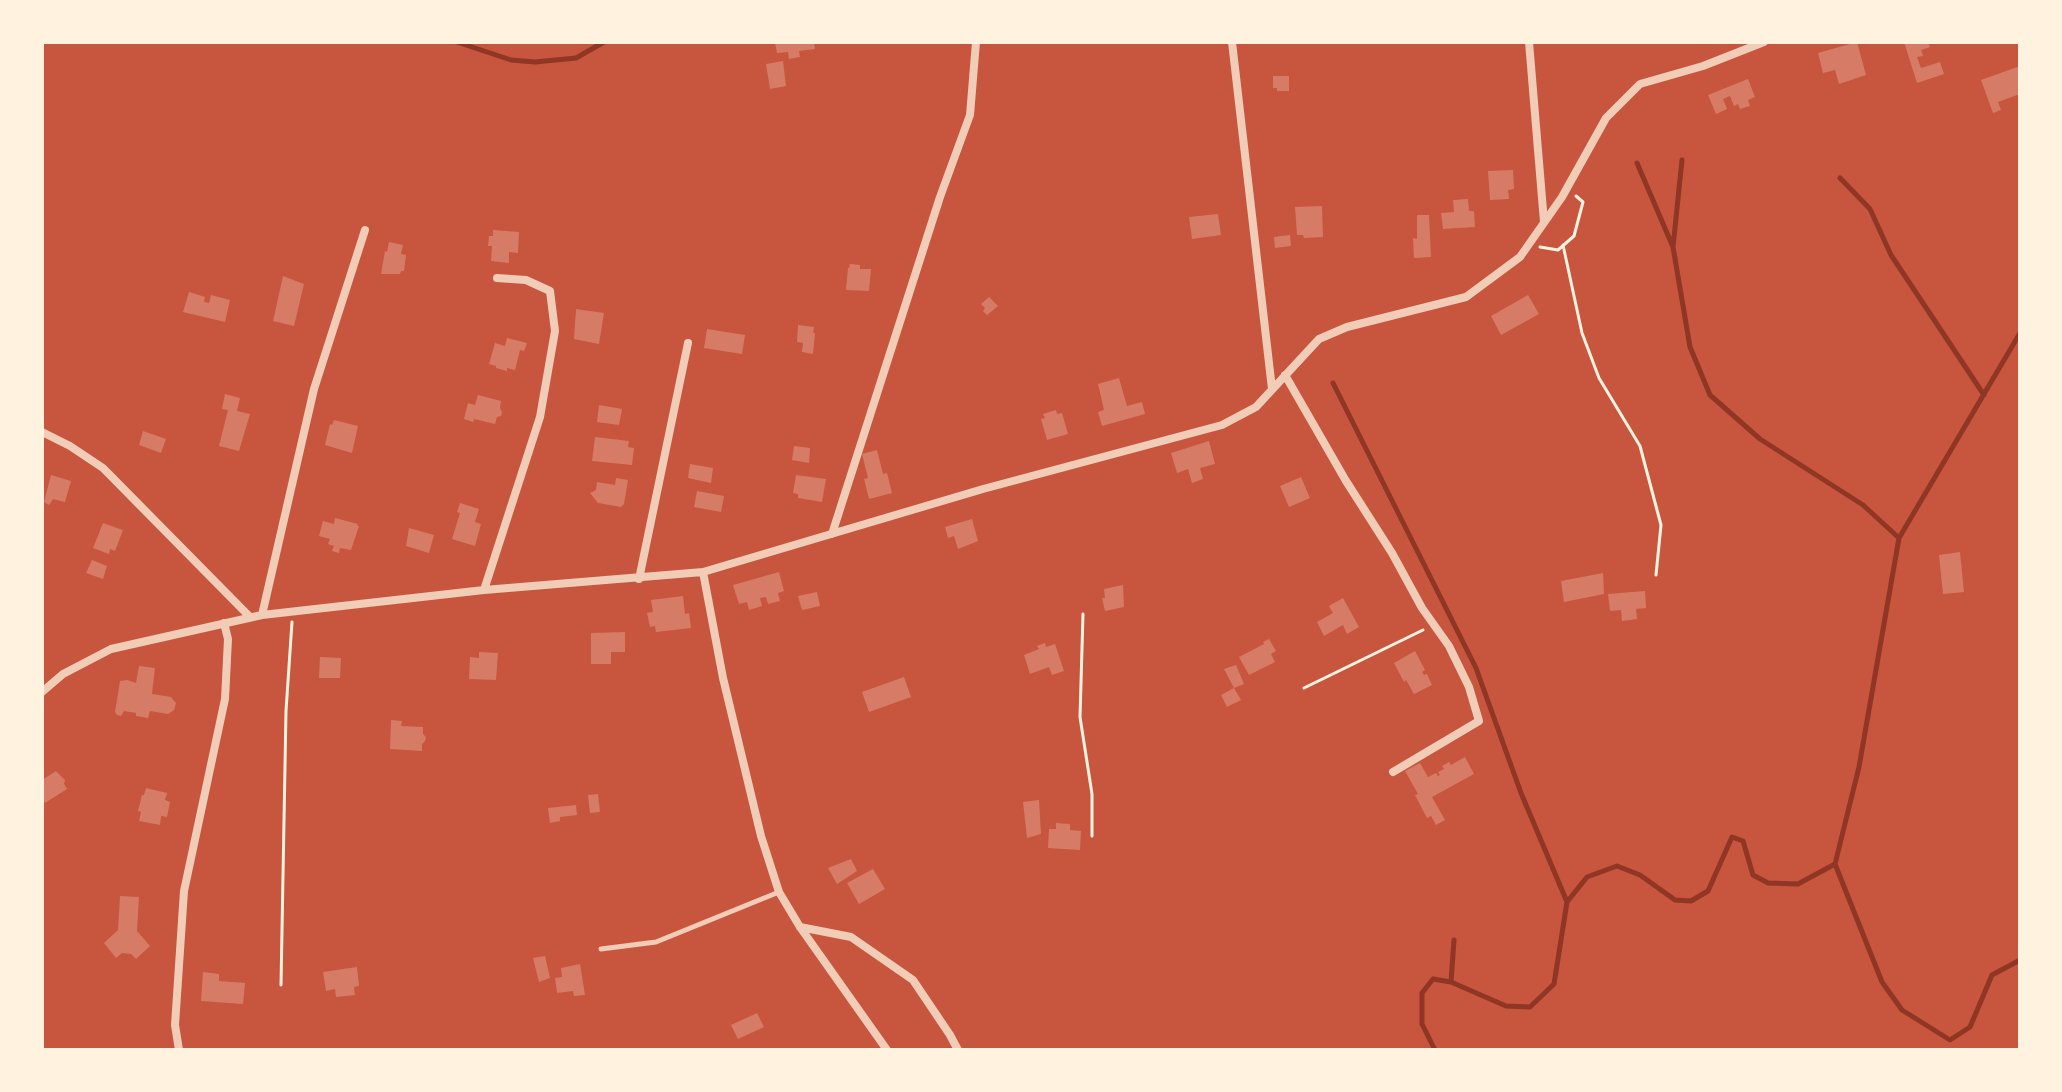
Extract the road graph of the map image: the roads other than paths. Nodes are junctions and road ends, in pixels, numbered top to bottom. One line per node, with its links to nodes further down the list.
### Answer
1 (976, 42): 12 (street)
2 (1232, 42): 10 (street)
3 (1529, 42): 5 (street)
4 (1764, 42): 5 (street)
5 (1544, 223): 9 (street)
6 (365, 230): 16 (street)
7 (497, 278): 15 (street)
8 (688, 343): 14 (street)
9 (1285, 375): 10 (street); 20 (street)
10 (1272, 389): 12 (street)
11 (42, 432): 17 (street)
12 (832, 534): 13 (street)
13 (703, 572): 14 (street); 21 (street)
14 (639, 579): 15 (street)
15 (484, 590): 16 (street)
16 (262, 615): 17 (street)
17 (250, 617): 18 (street)
18 (224, 623): 19 (street); 24 (street)
19 (42, 692)
20 (1393, 772)
21 (779, 892): 22 (street); 23 (lane)
22 (800, 927): 25 (street); 26 (street)
23 (601, 949)
24 (179, 1050)
25 (887, 1050)
26 (958, 1050)

